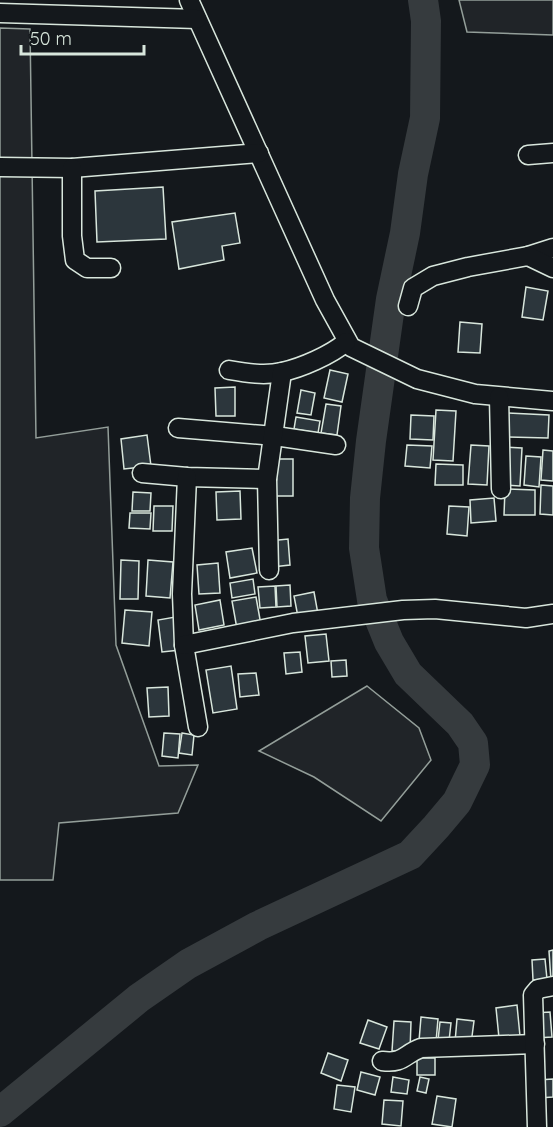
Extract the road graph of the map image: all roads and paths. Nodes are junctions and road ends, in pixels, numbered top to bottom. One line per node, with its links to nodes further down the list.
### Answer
1 (189, 0): 3 (street)
2 (0, 14): 3 (street)
3 (197, 19): 4 (street)
4 (259, 153): 8 (street); 14 (street)
5 (553, 153): 6 (street)
6 (528, 156)
7 (0, 167): 8 (street)
8 (72, 168): 11 (street)
9 (553, 248): 10 (street)
10 (528, 256): 12 (street); 13 (street)
11 (111, 268)
12 (553, 268)
13 (408, 306)
14 (349, 345): 16 (street); 17 (street)
15 (229, 370): 16 (street)
16 (282, 372): 20 (street)
17 (499, 397): 18 (street); 25 (street)
18 (553, 401)
19 (178, 428): 20 (street)
20 (275, 436): 21 (street); 24 (street)
21 (336, 445)
22 (142, 473): 23 (street)
23 (188, 477): 24 (street); 28 (street)
24 (267, 479): 26 (street)
25 (501, 489)
26 (269, 570)
27 (553, 614): 28 (street)
28 (184, 645): 29 (street)
29 (198, 727)
30 (553, 986): 31 (street)
31 (535, 1044): 32 (street); 33 (street)
32 (382, 1061)
33 (537, 1127)

